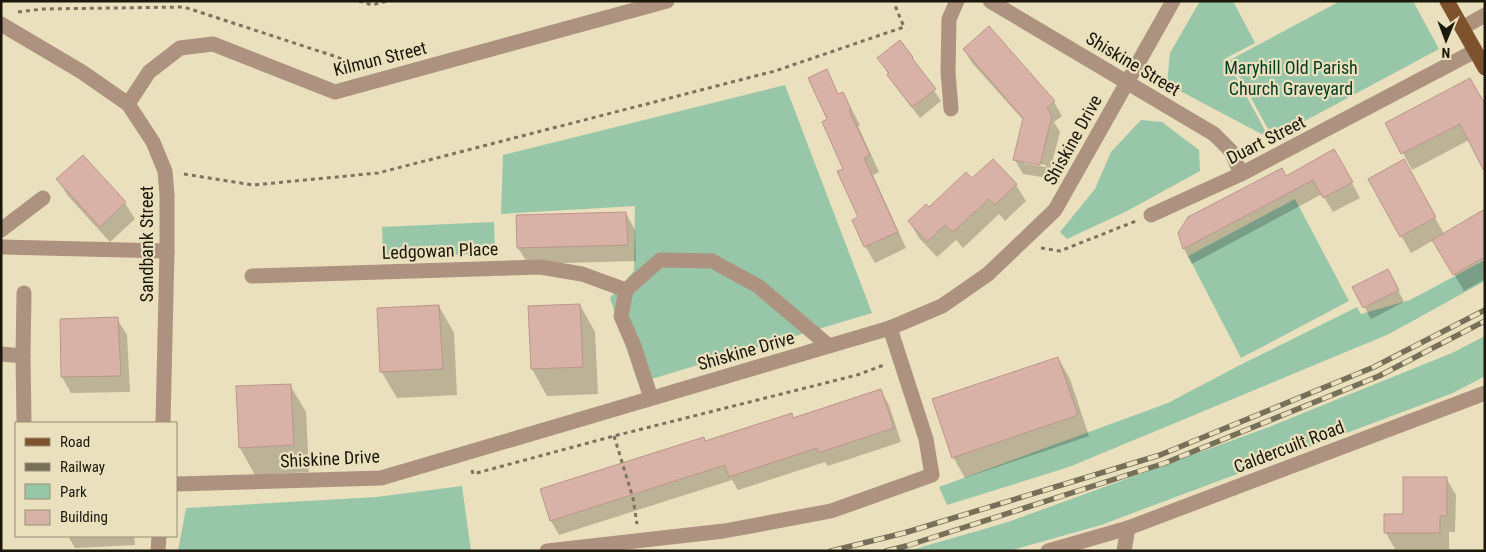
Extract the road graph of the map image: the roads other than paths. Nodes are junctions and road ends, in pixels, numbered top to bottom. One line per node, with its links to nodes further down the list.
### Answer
1 (668, 1): 12 (street, Kilmun Street)
2 (957, 1): 13 (street)
3 (990, 1): 11 (street, Shiskine Street)
4 (1173, 1): 11 (street, Shiskine Drive)
5 (1447, 1): 8 (main road)
6 (1485, 15): 8 (street)
7 (1, 24): 12 (street, Sandbank Street)
8 (1462, 28): 9 (main road)
9 (1475, 50): 10 (main road); 14 (street, Duart Street)
10 (1485, 68)
11 (1127, 82): 14 (street, Shiskine Street); 23 (street, Shiskine Drive)
12 (128, 104): 19 (street, Sandbank Street)
13 (951, 109)
14 (1241, 174): 16 (street, Duart Street)
15 (44, 198): 17 (street)
16 (1151, 215)
17 (1, 230)
18 (1, 247): 19 (street)
19 (167, 251): 30 (street, Sandbank Street)
20 (252, 276): 21 (street, Ledgowan Place)
21 (626, 290): 24 (street); 28 (street)
22 (24, 293): 26 (street)
23 (890, 328): 24 (street, Shiskine Drive); 35 (street)
24 (829, 346): 28 (street, Shiskine Drive)
25 (1, 354): 26 (street)
26 (23, 356): 29 (street)
27 (1485, 393): 32 (street, Caldercuilt Road)
28 (651, 398): 31 (street, Shiskine Drive)
29 (24, 422)
30 (163, 422)
31 (178, 484)
32 (1128, 528): 36 (street, Caldercuilt Road); 37 (street)
33 (159, 537): 34 (street)
34 (158, 551)
35 (547, 551)
36 (1048, 551)
37 (1124, 551)

